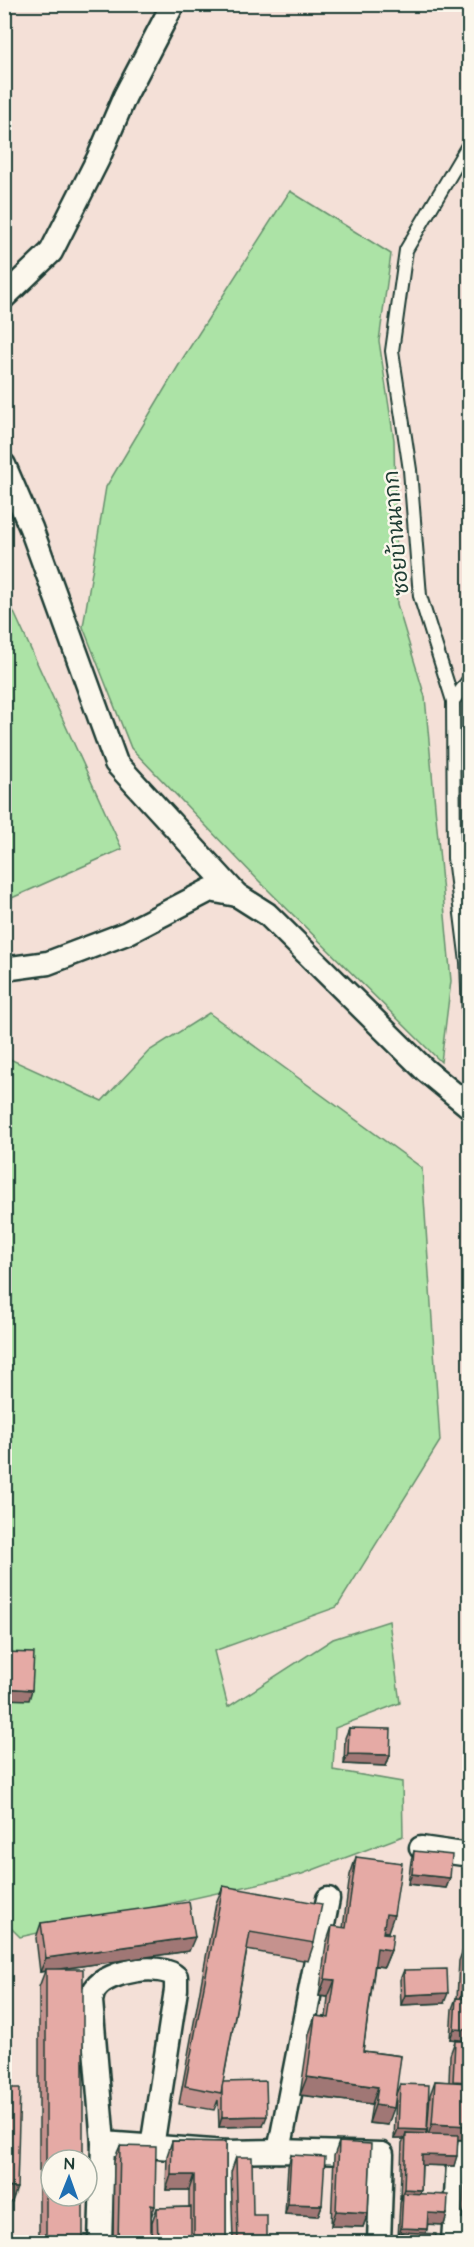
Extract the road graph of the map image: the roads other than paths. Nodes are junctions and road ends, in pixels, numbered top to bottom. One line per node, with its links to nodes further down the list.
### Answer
1 (173, 4): 3 (street)
2 (470, 142): 6 (lane, ซอยบ้านนากก)
3 (4, 297)
4 (4, 465): 7 (street)
5 (470, 678): 6 (lane)
6 (453, 701): 9 (lane, ซอยบ้านนากก)
7 (237, 895): 8 (street); 10 (street)
8 (4, 969)
9 (470, 1042)
10 (470, 1107)
11 (421, 1848): 12 (street)
12 (470, 1855)
13 (328, 1899): 17 (street)
14 (103, 2143): 15 (street); 15 (street); 19 (street)
15 (152, 2147): 18 (street)
16 (459, 2149): 22 (street)
17 (279, 2151): 18 (street); 21 (street)
18 (226, 2152): 20 (street)
19 (100, 2242)
20 (227, 2242)
21 (379, 2242)
22 (453, 2242)

